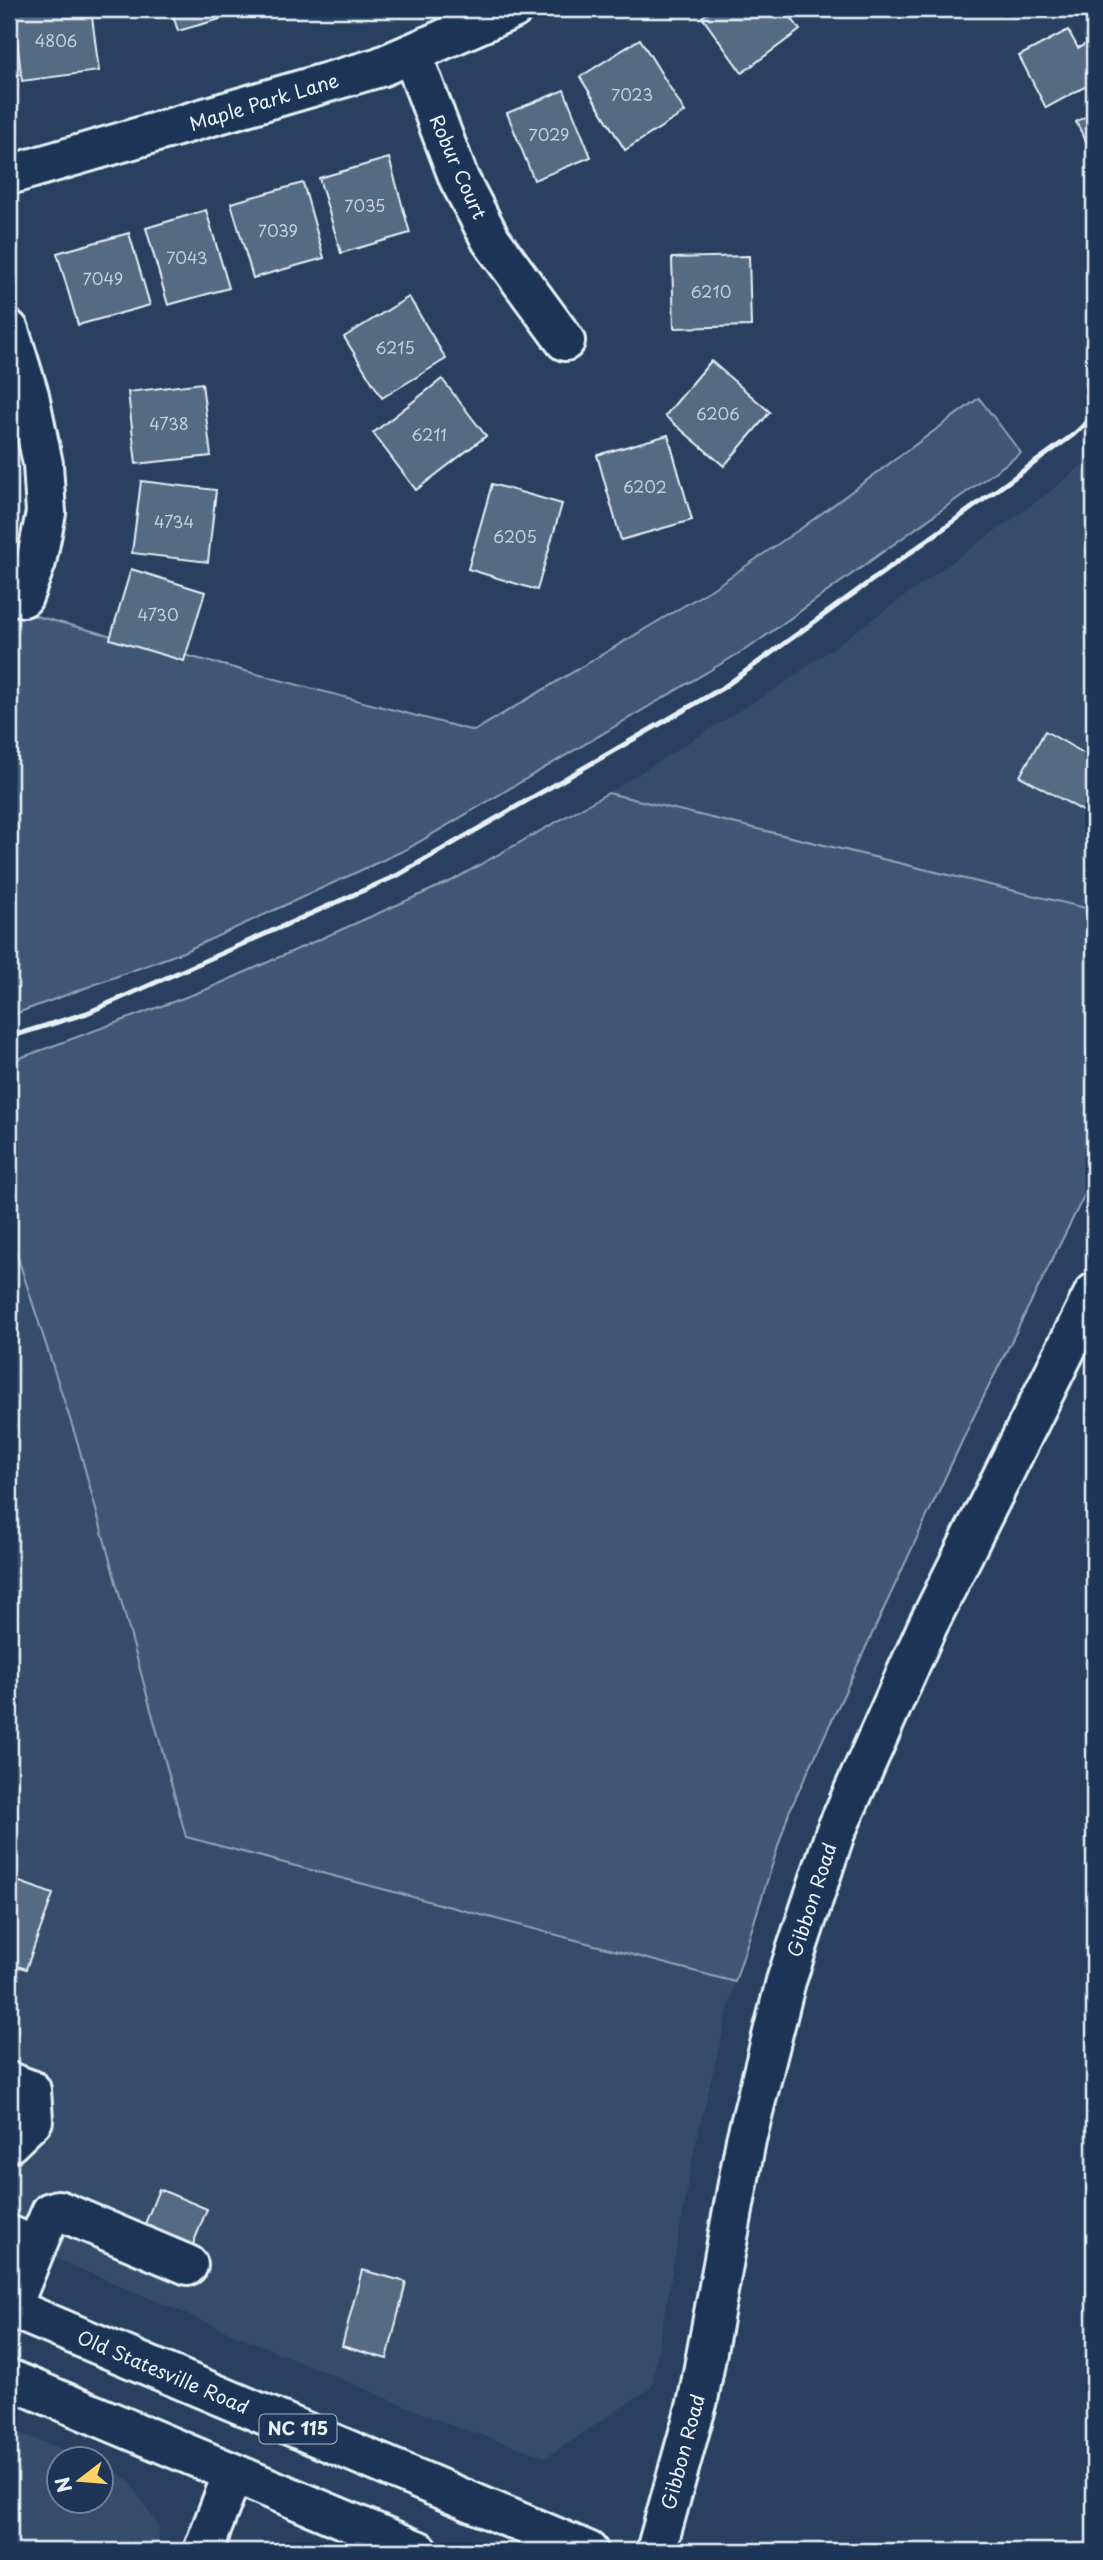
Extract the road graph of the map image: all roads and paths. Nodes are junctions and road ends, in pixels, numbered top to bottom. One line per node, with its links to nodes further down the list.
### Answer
1 (513, 9): 2 (main road, Maple Park Lane)
2 (412, 54): 3 (main road, Maple Park Lane); 5 (main road, Robur Court)
3 (9, 176)
4 (9, 330): 6 (main road)
5 (565, 341)
6 (23, 597)
7 (1094, 1293): 18 (main road, Gibbon Road)
8 (9, 2082): 9 (main road)
9 (9, 2143)
10 (22, 2241): 11 (main road); 12 (main road)
11 (188, 2265)
12 (10, 2307): 17 (main road, Old Statesville Road / NC 115)
13 (9, 2379): 14 (main road)
14 (233, 2473): 15 (main road); 16 (main road)
15 (203, 2551)
16 (419, 2551)
17 (588, 2551)
18 (656, 2551)

